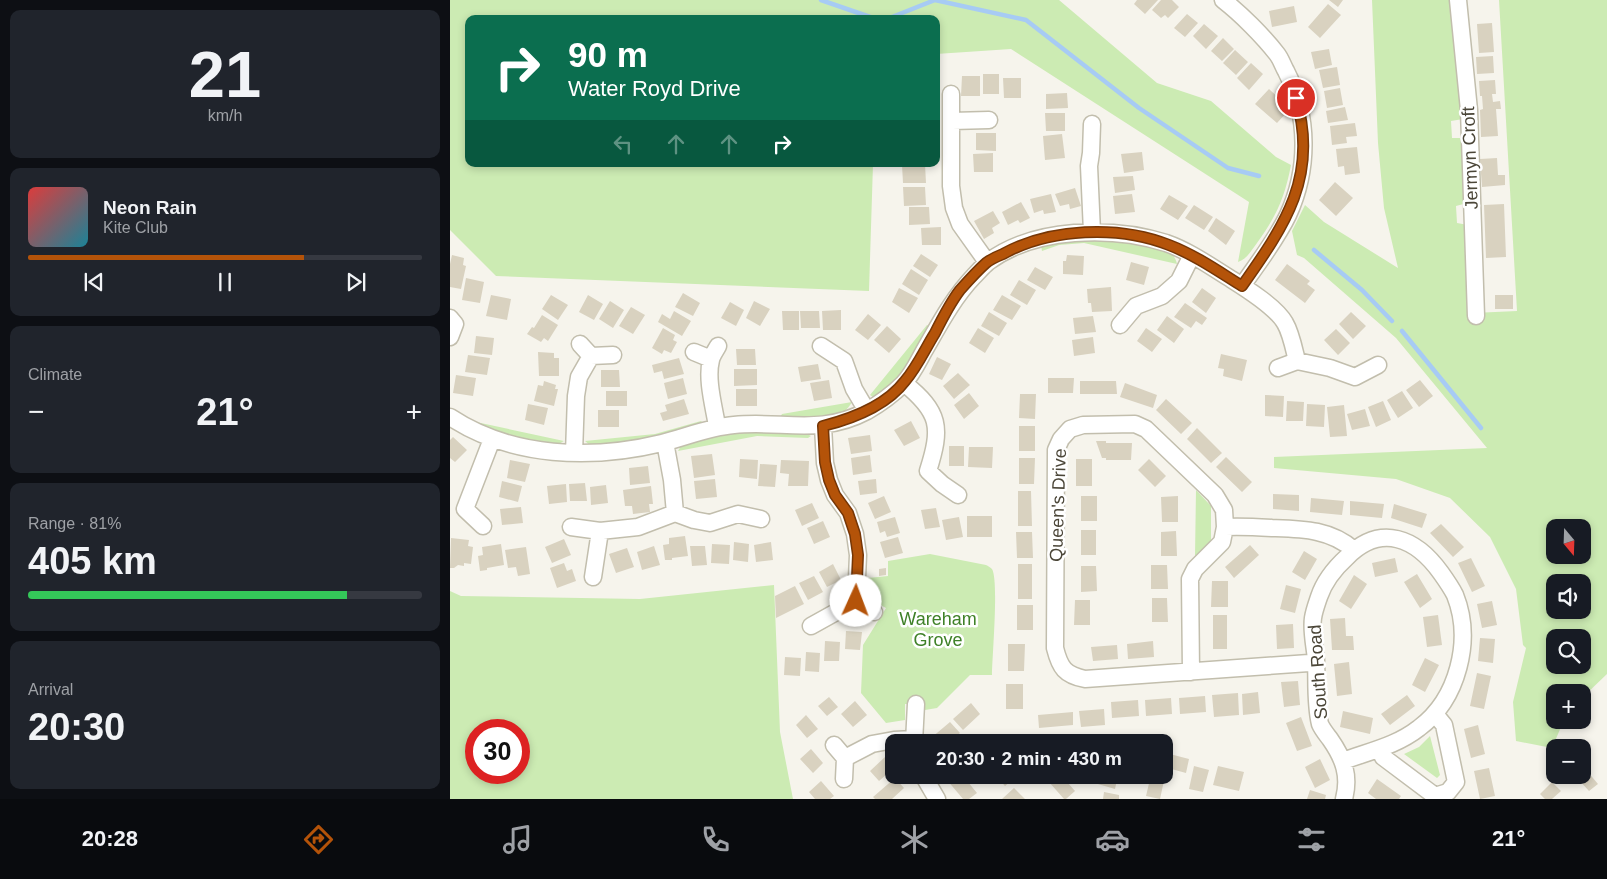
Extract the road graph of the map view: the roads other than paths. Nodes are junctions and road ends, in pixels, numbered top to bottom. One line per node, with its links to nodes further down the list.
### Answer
1 (1223, 0): 3 (street)
2 (1458, 0): 12 (street, Jermyn Croft)
3 (1242, 6): 11 (street)
4 (951, 94): 6 (street)
5 (989, 120): 6 (street)
6 (952, 121): 10 (street)
7 (1092, 124): 8 (street)
8 (1092, 232): 9 (street); 10 (street)
9 (1192, 255): 11 (street); 13 (street)
10 (987, 262): 20 (street)
11 (1242, 286): 17 (street)
12 (1476, 316)
13 (1120, 325)
14 (822, 346): 21 (street)
15 (694, 352): 23 (street)
16 (613, 355): 27 (street)
17 (1297, 361): 18 (street); 19 (street)
18 (1378, 365)
19 (1278, 368)
20 (904, 383): 21 (street); 28 (street)
21 (867, 410): 24 (street)
22 (450, 417): 25 (street)
23 (718, 426): 24 (street); 26 (street)
24 (823, 426): 38 (street)
25 (492, 439): 27 (street); 29 (street)
26 (665, 442): 27 (street); 30 (street)
27 (574, 453)
28 (958, 495)
29 (458, 511): 32 (street)
30 (675, 513): 31 (street); 35 (street)
31 (761, 519)
32 (483, 526)
33 (571, 527): 35 (street)
34 (1225, 527): 36 (street); 42 (street); 42 (street, Queen's Drive)
35 (600, 531): 37 (street)
36 (1354, 550): 41 (street, South Road); 44 (street, South Road)
37 (593, 577)
38 (856, 601): 39 (street); 40 (street)
39 (874, 612)
40 (811, 626)
41 (1316, 662): 42 (street, Queen's Drive); 48 (street, South Road)
42 (1191, 672)
43 (916, 704): 45 (street)
44 (1435, 714): 47 (street, South Road); 47 (street)
45 (914, 734)
46 (885, 742): 49 (street)
47 (1380, 750): 48 (street, South Road)
48 (1344, 761): 52 (street, South Road)
49 (844, 778)
50 (928, 784): 51 (street)
51 (937, 799)
52 (1344, 799)

